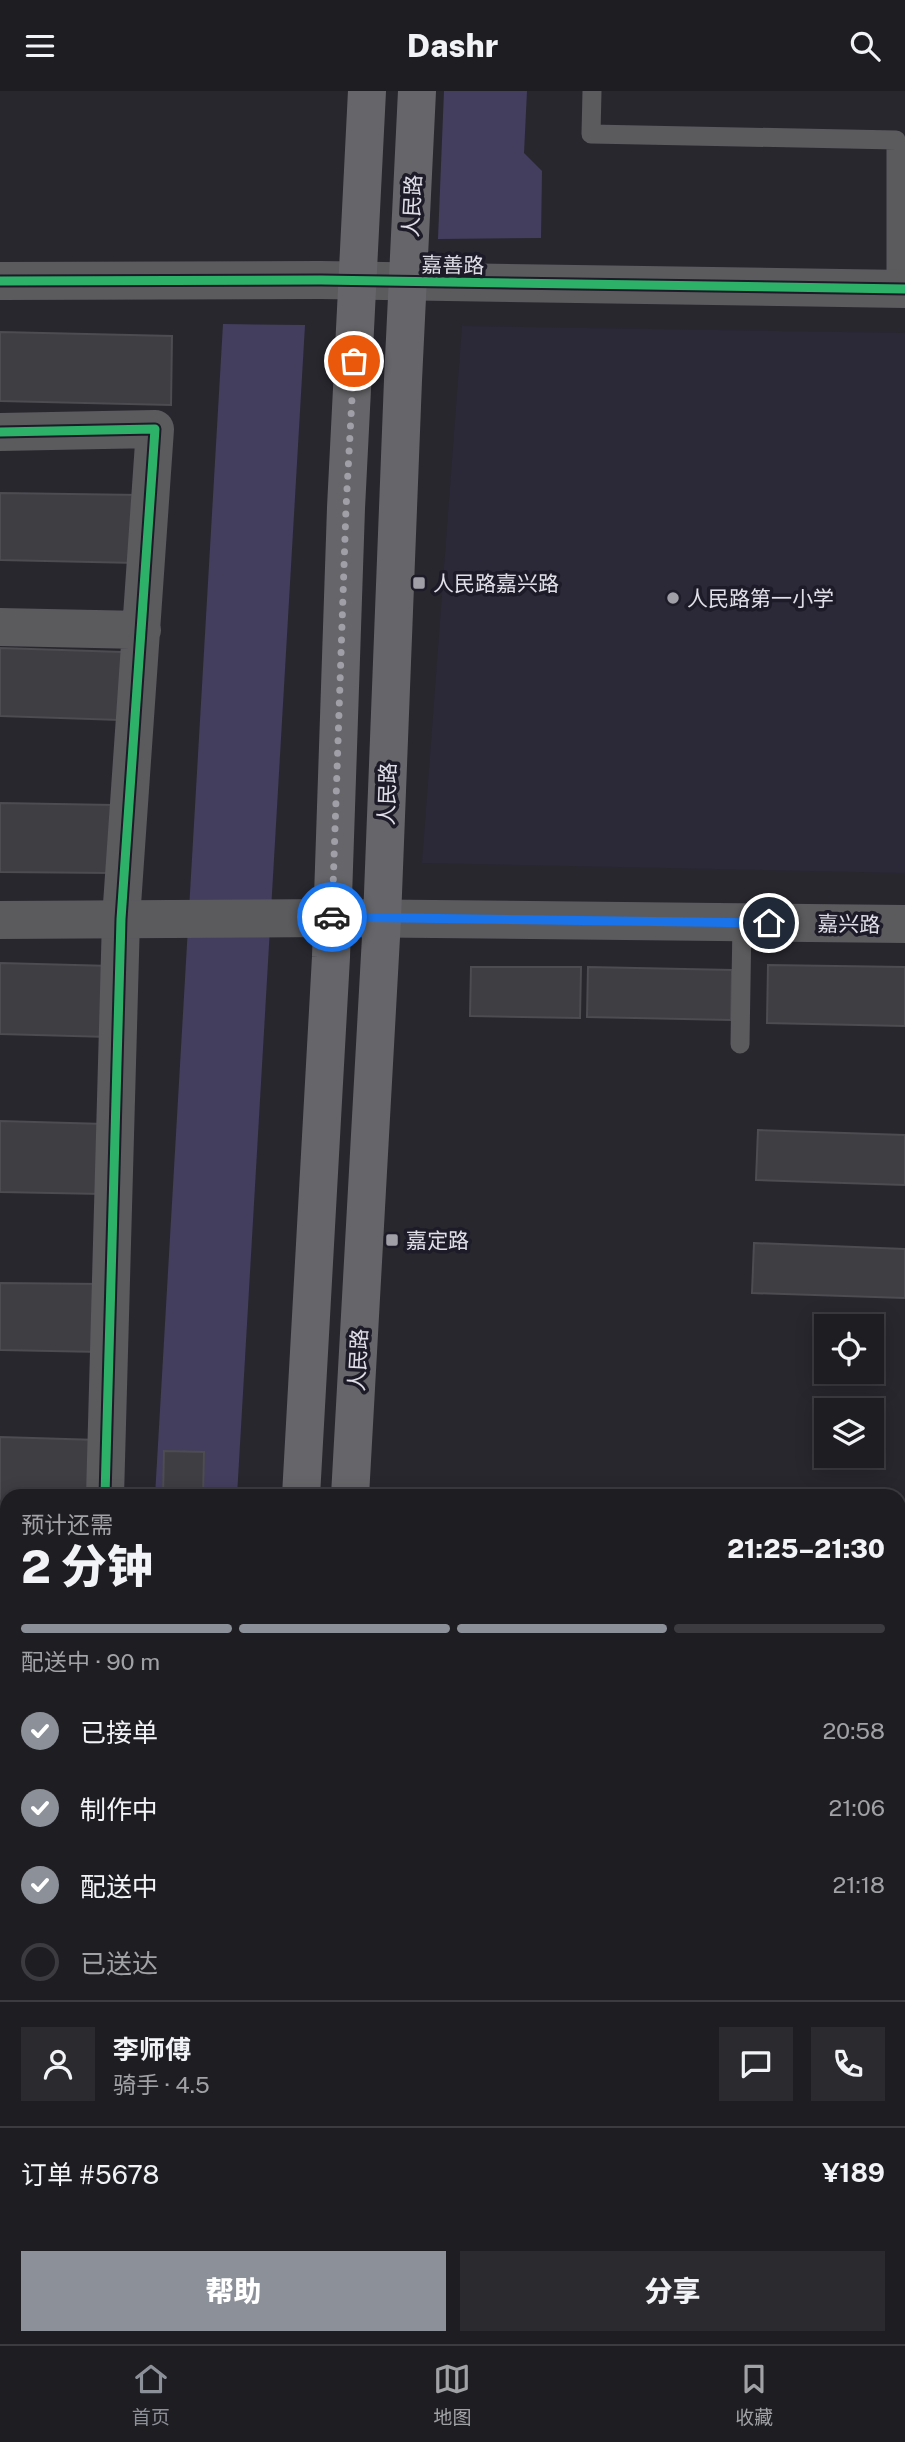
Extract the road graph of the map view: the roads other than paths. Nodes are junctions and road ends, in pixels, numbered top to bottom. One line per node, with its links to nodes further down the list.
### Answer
1 (367, 91): 5 (main road)
2 (417, 91): 6 (main road, 人民路)
3 (592, 91): 7 (lane)
4 (0, 281): 5 (street, 嘉善路)
5 (357, 281): 6 (street, 嘉善路); 11 (main road)
6 (408, 282): 7 (street, 嘉善路); 13 (main road, 人民路)
7 (901, 289)
8 (0, 432): 10 (street)
9 (0, 627): 10 (street)
10 (142, 630): 12 (street)
11 (332, 918): 12 (street, 嘉兴路); 13 (street, 嘉兴路); 19 (main road)
12 (121, 919): 14 (street, 嘉兴路); 18 (street)
13 (383, 919): 15 (street, 嘉兴路); 20 (main road, 人民路)
14 (0, 920)
15 (742, 922): 16 (street, 嘉兴路); 17 (lane)
16 (905, 924)
17 (740, 1044)
18 (105, 1489)
19 (301, 1489)
20 (351, 1489)

